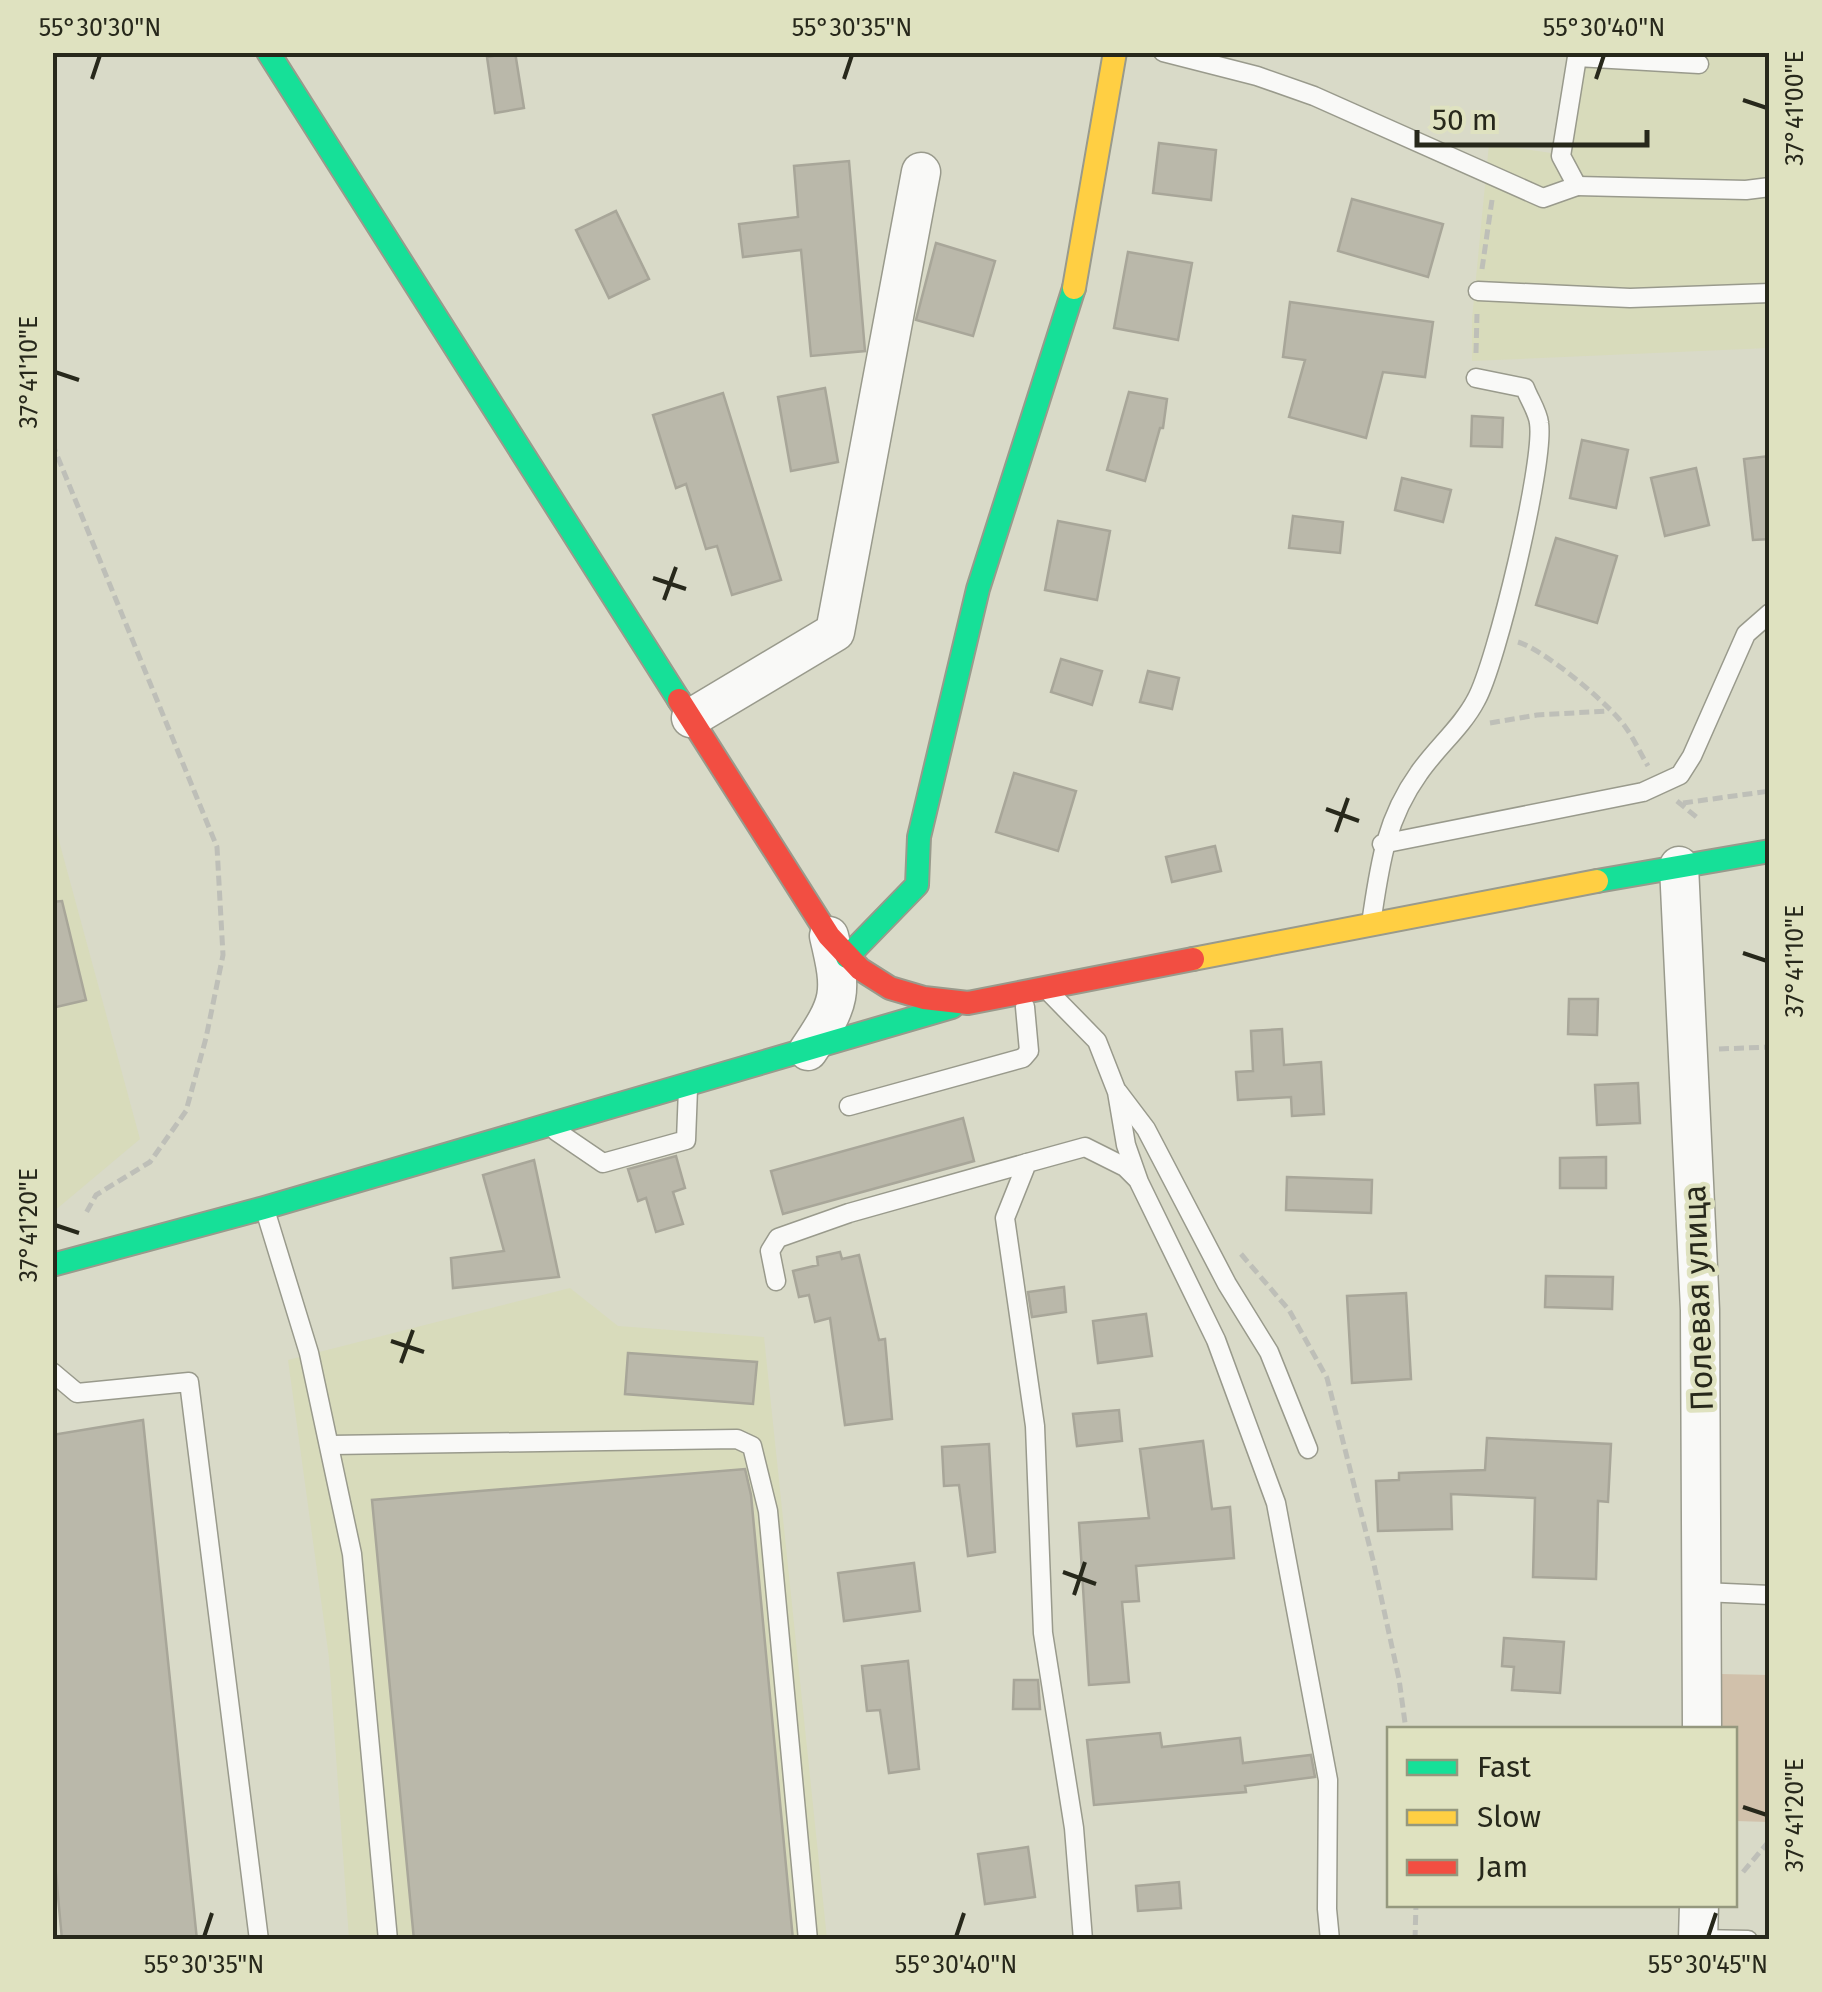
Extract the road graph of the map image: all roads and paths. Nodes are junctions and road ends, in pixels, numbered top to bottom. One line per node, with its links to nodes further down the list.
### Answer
1 (268, 52): 14 (main road)
2 (1115, 52): 20 (main road)
3 (1163, 52): 6 (lane)
4 (1699, 64): 6 (lane)
5 (921, 172): 14 (street)
6 (1577, 186): 7 (lane)
7 (1770, 187)
8 (1478, 291): 9 (lane)
9 (1770, 293)
10 (1476, 378): 13 (lane)
11 (52, 443): 34 (path)
12 (1770, 613): 16 (lane)
13 (1497, 636): 15 (path); 16 (lane)
14 (691, 718): 20 (main road)
15 (1482, 725)
16 (1382, 844): 19 (lane)
17 (1770, 851): 18 (main road)
18 (1679, 866): 19 (main road); 39 (street, Полевая улица)
19 (1371, 925): 21 (main road)
20 (838, 946): 22 (main road); 26 (street)
21 (1047, 989): 22 (main road); 28 (lane)
22 (968, 1003): 26 (main road)
23 (1025, 1007): 29 (lane)
24 (1770, 1047): 25 (path)
25 (1716, 1049)
26 (808, 1051): 27 (main road)
27 (688, 1084): 30 (main road); 30 (lane)
28 (1117, 1092): 32 (lane); 38 (lane)
29 (849, 1106)
30 (548, 1125): 33 (main road)
31 (1028, 1163): 32 (lane); 35 (lane); 50 (lane)
32 (1139, 1182): 51 (lane)
33 (264, 1208): 34 (main road); 37 (lane)
34 (55, 1264)
35 (776, 1281)
36 (52, 1372): 47 (lane)
37 (331, 1444): 48 (lane); 49 (lane)
38 (1308, 1450)
39 (1703, 1592): 40 (lane); 41 (street, Полевая улица)
40 (1770, 1595)
41 (1702, 1727)
42 (1770, 1840): 43 (path)
43 (1743, 1872)
44 (1416, 1907): 52 (path)
45 (1699, 1907): 46 (street)
46 (1698, 1939): 53 (lane)
47 (260, 1940)
48 (388, 1940)
49 (808, 1940)
50 (1083, 1940)
51 (1330, 1940)
52 (1415, 1940)
53 (1748, 1940)

